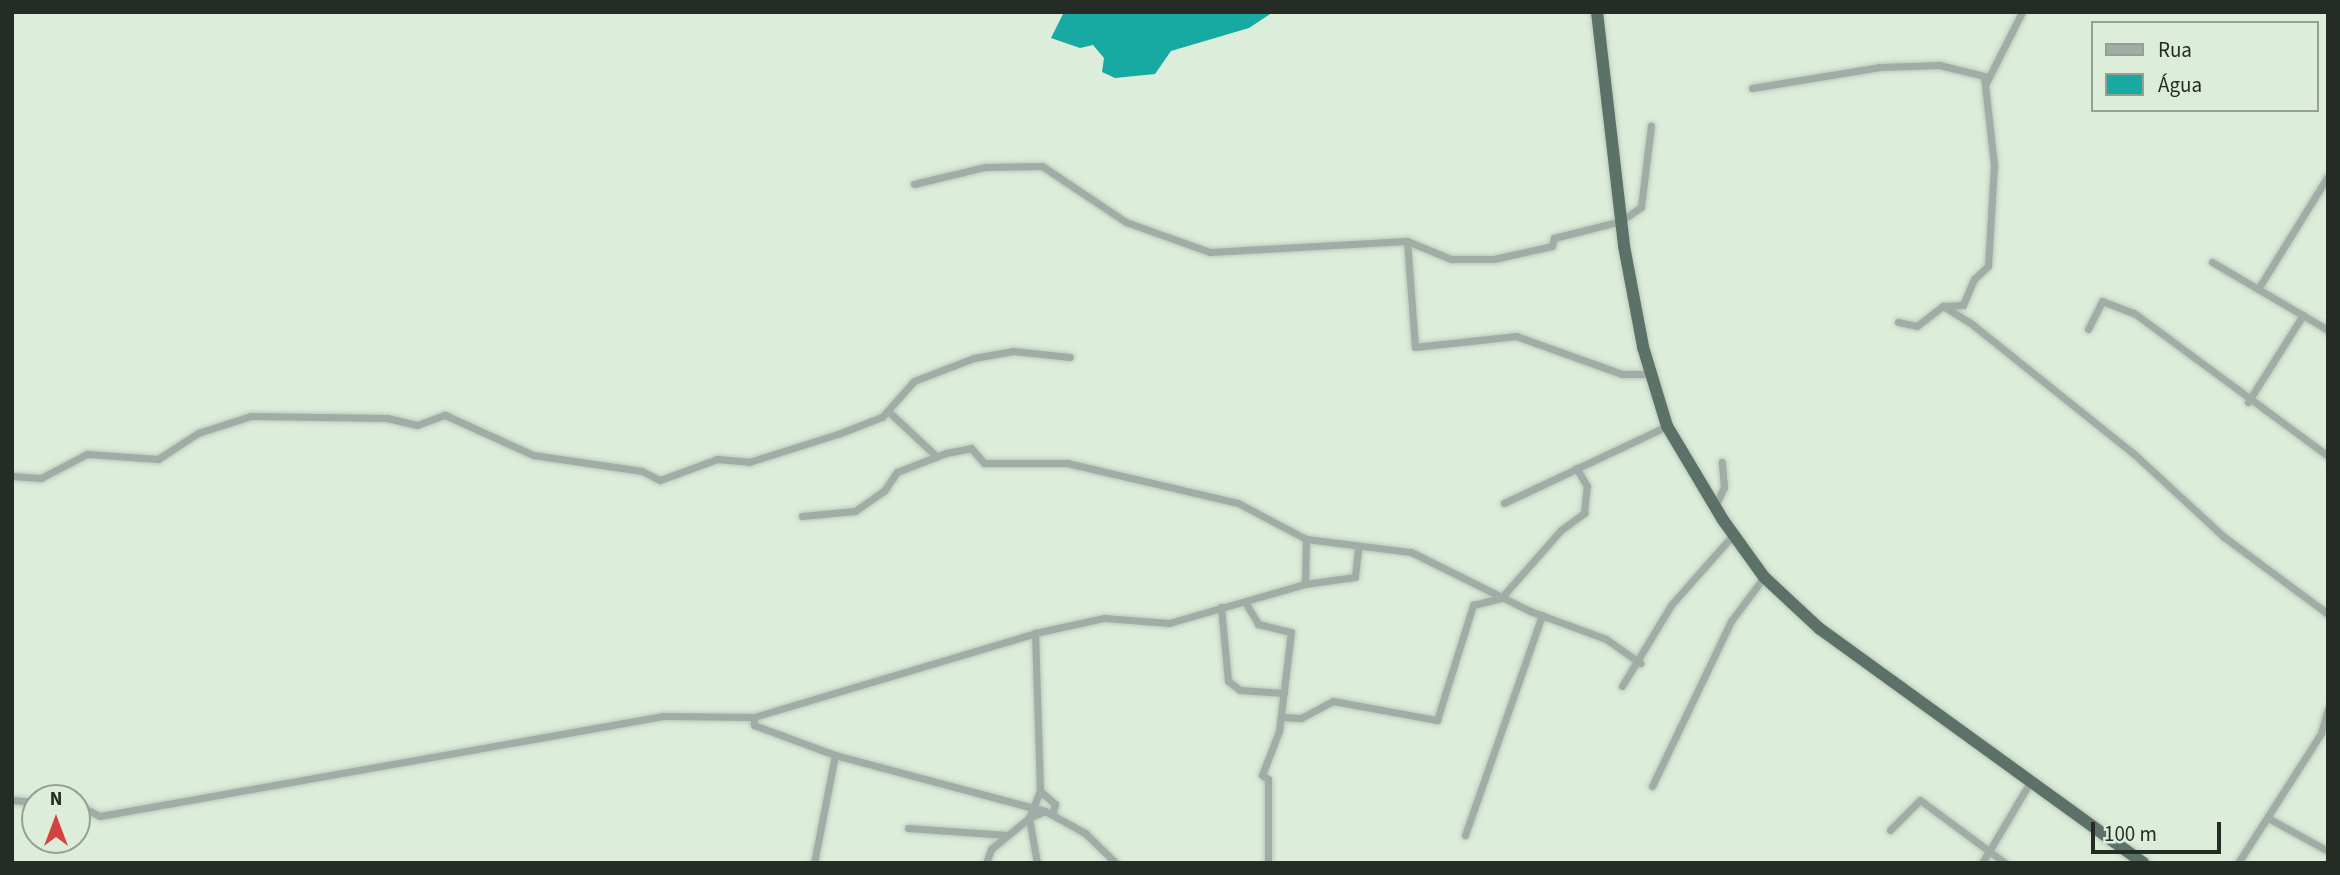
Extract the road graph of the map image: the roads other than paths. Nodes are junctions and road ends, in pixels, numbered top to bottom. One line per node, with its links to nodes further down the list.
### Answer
1 (1597, 12): 8 (highway)
2 (2022, 12): 3 (street)
3 (1986, 83): 4 (street); 12 (street)
4 (1752, 88)
5 (1651, 125): 8 (street)
6 (2328, 176): 11 (street)
7 (914, 184): 9 (street)
8 (1621, 220): 9 (street); 18 (highway)
9 (1407, 240): 18 (street)
10 (2212, 262): 11 (street)
11 (2258, 289): 13 (street)
12 (1943, 306): 14 (street); 38 (street)
13 (2302, 315): 16 (street); 19 (street)
14 (1898, 322)
15 (2088, 329): 19 (street)
16 (2328, 330)
17 (1070, 357): 20 (street)
18 (1651, 374): 21 (highway)
19 (2248, 402): 23 (street)
20 (888, 411): 22 (street); 26 (street)
21 (1667, 425): 25 (street); 28 (highway)
22 (935, 455): 29 (street); 31 (street)
23 (2328, 456)
24 (1722, 462): 28 (street)
25 (1576, 468): 27 (street); 35 (street)
26 (12, 476)
27 (1504, 503)
28 (1715, 507): 30 (highway)
29 (802, 516)
30 (1733, 535): 33 (highway); 41 (street)
31 (1306, 539): 32 (street); 34 (street)
32 (1357, 549): 34 (street); 35 (street)
33 (1763, 577): 49 (highway); 50 (street)
34 (1305, 584): 36 (street)
35 (1501, 598): 39 (street); 46 (street)
36 (1245, 602): 37 (street); 43 (street)
37 (1221, 607): 40 (street); 43 (street)
38 (2328, 614)
39 (1542, 615): 41 (street); 60 (street)
40 (1035, 633): 45 (street); 51 (street)
41 (1640, 663): 42 (street)
42 (1622, 686)
43 (1284, 693): 46 (street)
44 (2328, 709): 47 (street)
45 (754, 717): 48 (street); 53 (street)
46 (1281, 717): 67 (street)
47 (2324, 734): 56 (street)
48 (835, 755): 52 (street); 63 (street)
49 (2030, 782): 61 (street); 70 (highway)
50 (1652, 786)
51 (1040, 791): 52 (street); 54 (street)
52 (1034, 808): 54 (street); 55 (street)
53 (91, 812)
54 (1049, 813): 55 (street); 66 (street)
55 (1028, 818): 59 (street); 65 (street)
56 (2268, 818): 62 (street); 71 (street)
57 (908, 828): 59 (street)
58 (1890, 830): 61 (street)
59 (1007, 835): 64 (street)
60 (1465, 835)
61 (1993, 849): 68 (street); 69 (street)
62 (2328, 851)
63 (814, 863)
64 (986, 863)
65 (1037, 863)
66 (1116, 863)
67 (1268, 863)
68 (1982, 863)
69 (2005, 863)
70 (2143, 863)
71 (2238, 863)

